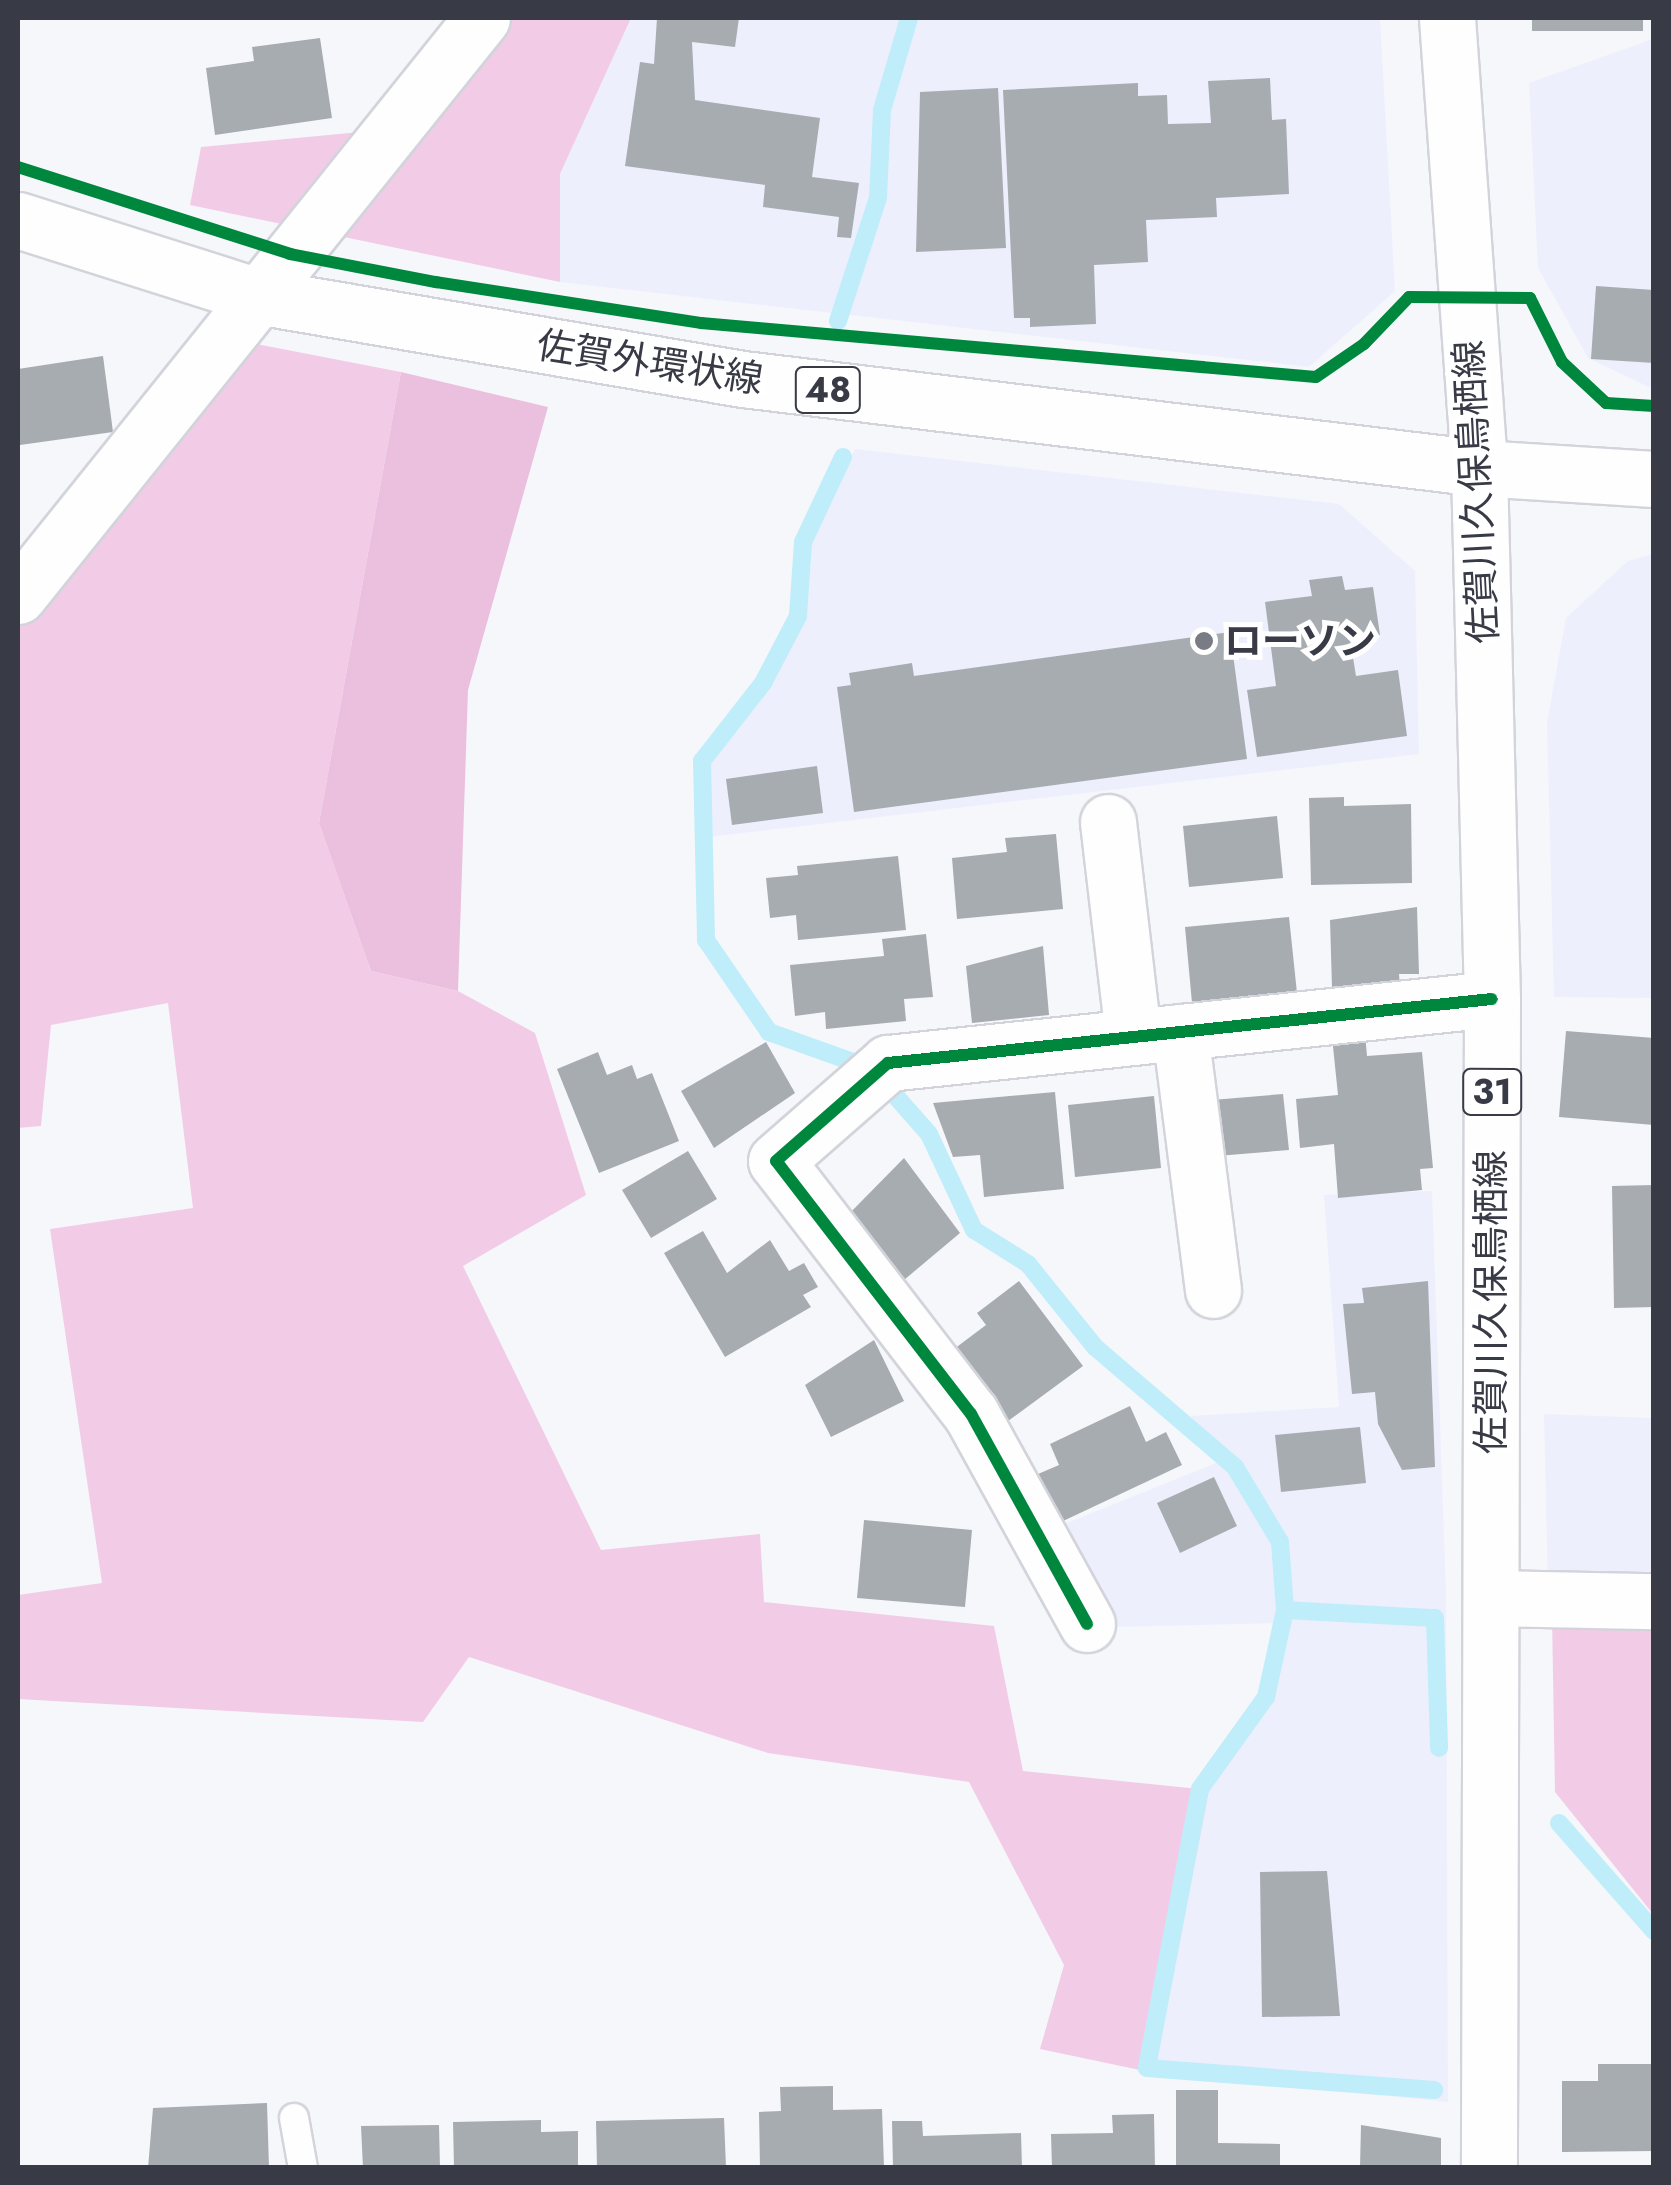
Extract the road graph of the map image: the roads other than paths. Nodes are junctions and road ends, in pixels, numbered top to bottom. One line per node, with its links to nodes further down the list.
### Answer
1 (482, 18): 4 (main road)
2 (1447, 18): 5 (main road, 佐賀川久保鳥栖線 / 31)
3 (18, 220): 4 (main road, 佐賀外環状線 / 48)
4 (257, 296): 5 (main road, 佐賀外環状線 / 48); 7 (main road)
5 (1479, 468): 6 (main road, 佐賀外環状線 / 48); 9 (main road, 佐賀川久保鳥栖線 / 31)
6 (1654, 479)
7 (18, 596)
8 (1108, 822): 10 (main road)
9 (1492, 999): 10 (main road); 12 (main road, 佐賀川久保鳥栖線 / 31)
10 (1157, 1034): 11 (main road); 14 (main road)
11 (1213, 1290)
12 (1490, 1598): 13 (main road); 17 (main road, 佐賀川久保鳥栖線 / 31)
13 (1654, 1600)
14 (1087, 1624)
15 (294, 2118): 16 (lane)
16 (303, 2168)
17 (1489, 2168)

